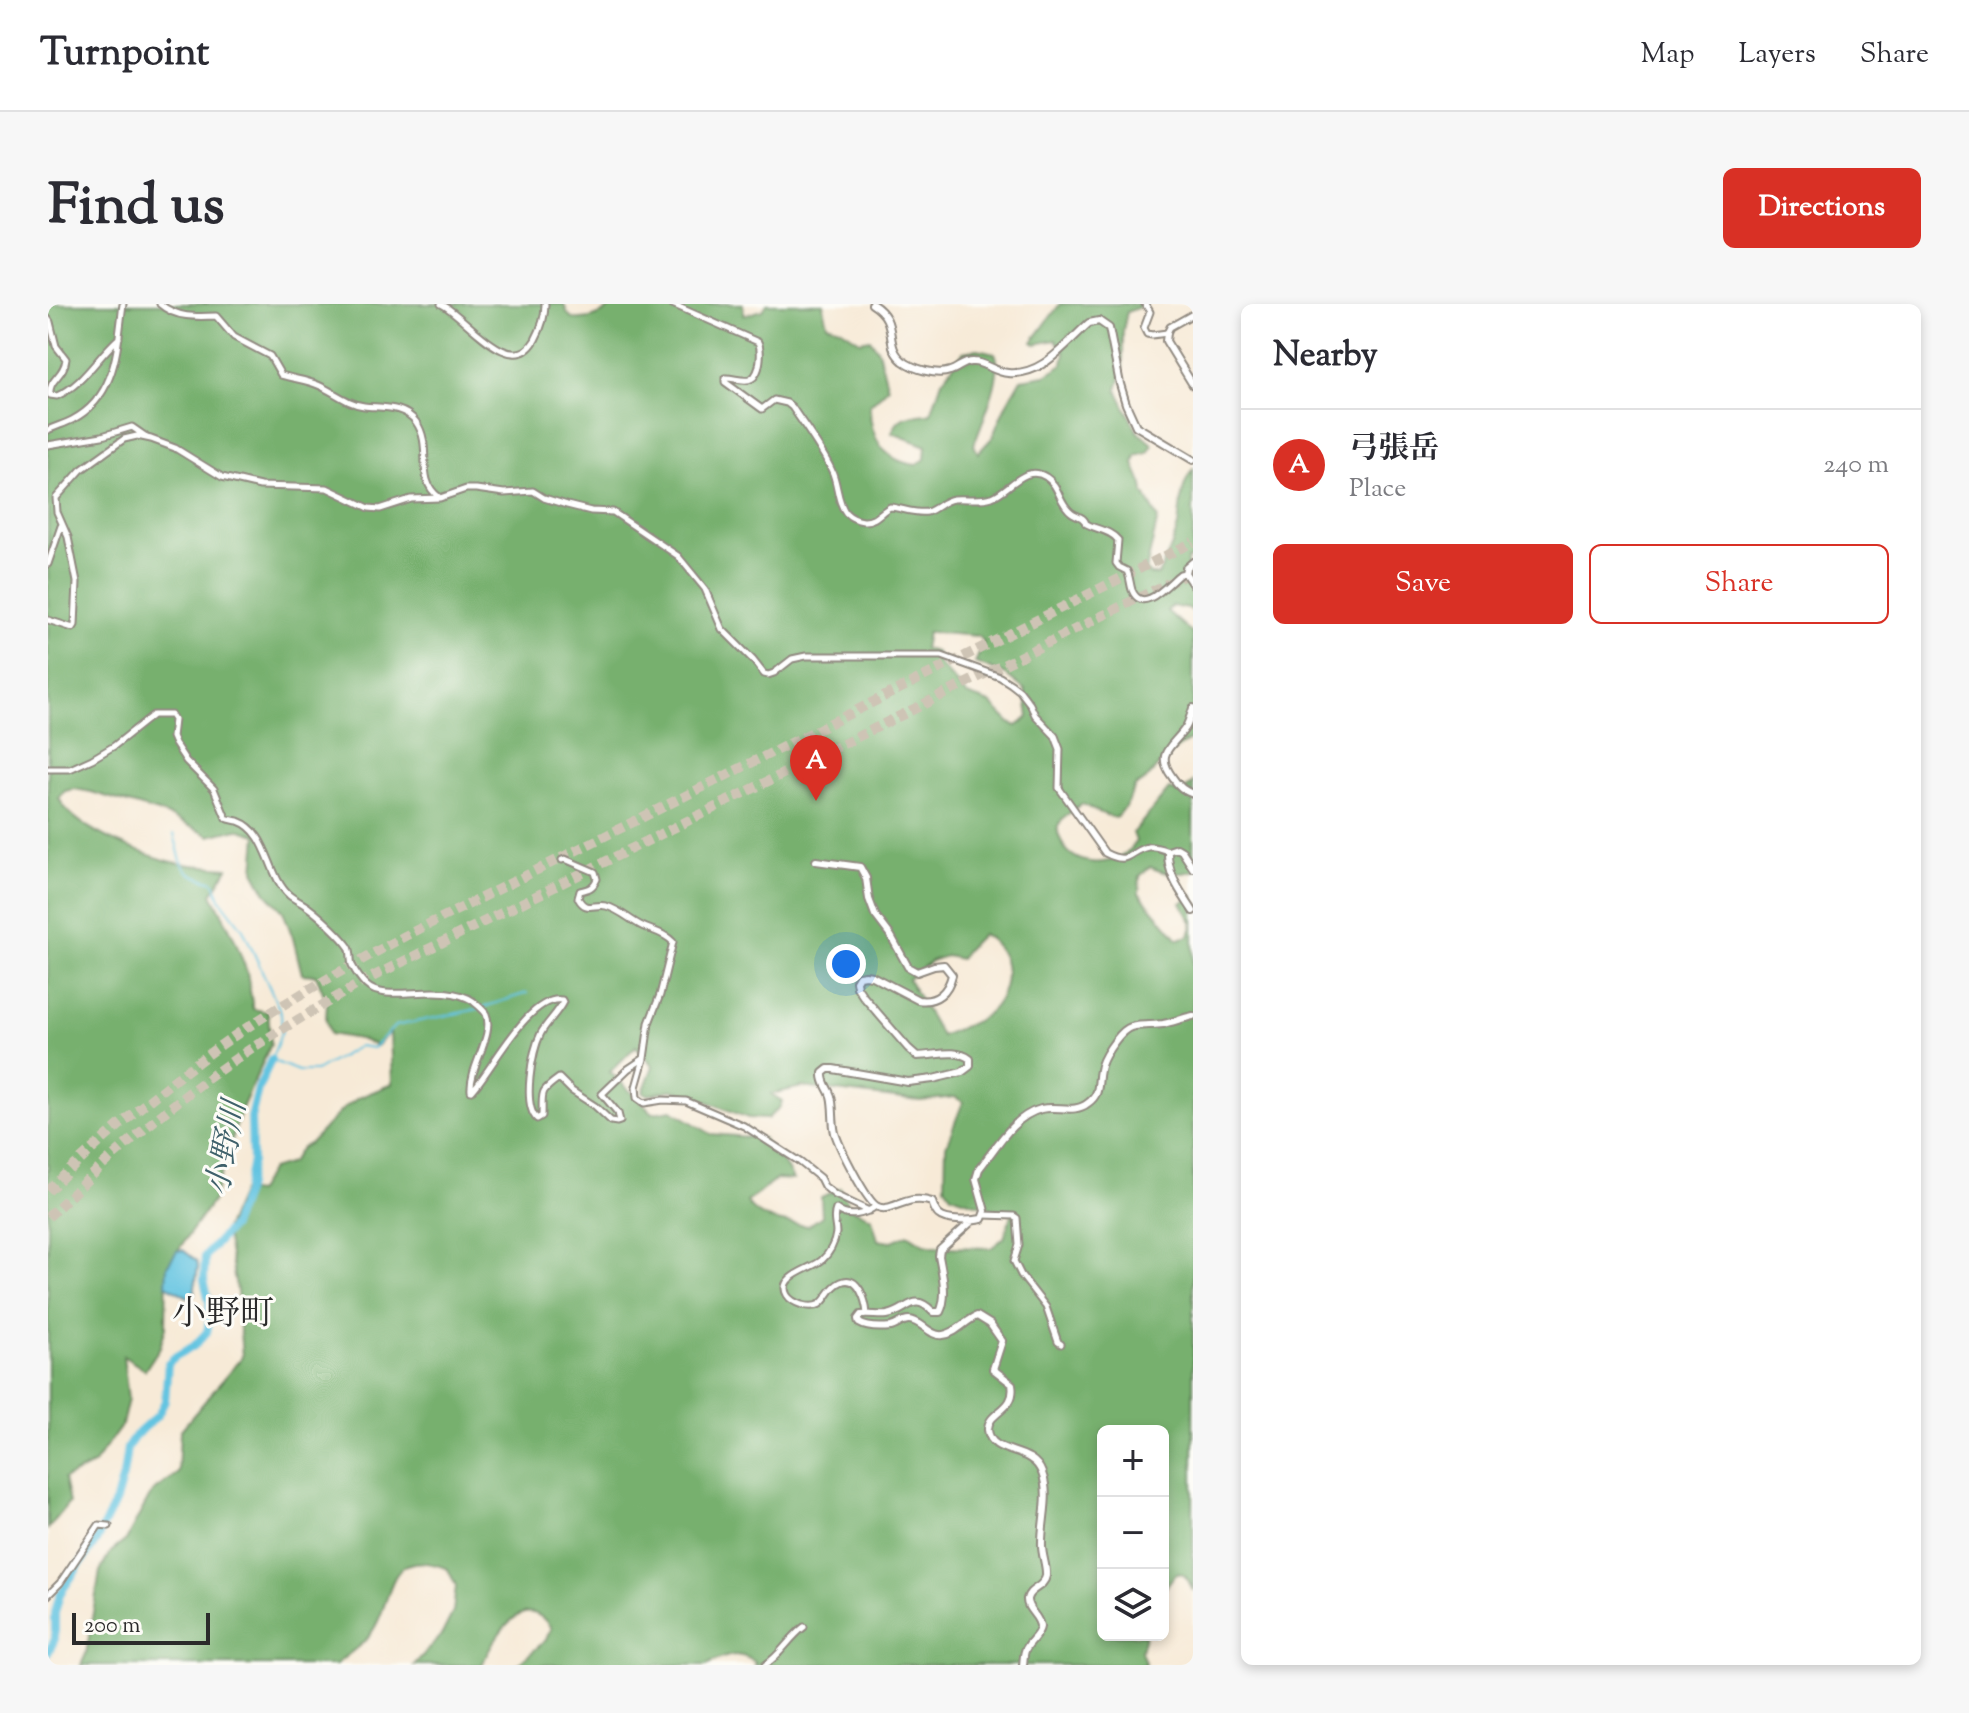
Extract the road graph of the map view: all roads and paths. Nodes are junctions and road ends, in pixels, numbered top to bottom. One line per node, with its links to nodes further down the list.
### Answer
1 (123, 304): 11 (street)
2 (160, 304): 17 (street)
3 (441, 304): 4 (street)
4 (545, 304)
5 (672, 304): 21 (street)
6 (872, 304): 16 (street)
7 (1145, 304): 10 (street)
8 (1193, 314): 10 (street)
9 (48, 319): 11 (street)
10 (1167, 333): 12 (street)
11 (119, 338): 13 (street)
12 (1193, 385)
13 (48, 430)
14 (145, 437): 15 (street); 17 (street); 18 (street)
15 (48, 445)
16 (1193, 460)
17 (440, 498): 27 (street)
18 (61, 525): 20 (street); 23 (street)
19 (1193, 562): 21 (street)
20 (48, 564)
21 (1185, 573): 22 (street)
22 (1193, 585)
23 (48, 620)
24 (1193, 708): 26 (street)
25 (48, 769): 33 (street)
26 (1193, 794)
27 (1168, 851): 30 (street); 31 (street)
28 (562, 860): 33 (street)
29 (816, 861): 34 (street)
30 (1193, 868)
31 (1193, 911)
32 (1193, 1016): 35 (street)
33 (644, 1059): 34 (street)
34 (872, 1209): 36 (street); 37 (street)
35 (984, 1215): 36 (street); 38 (street)
36 (972, 1221): 37 (street)
37 (867, 1314): 43 (street)
38 (1061, 1344)
39 (109, 1526): 40 (street)
40 (48, 1595)
41 (804, 1627): 42 (street)
42 (765, 1665)
43 (1023, 1665)

